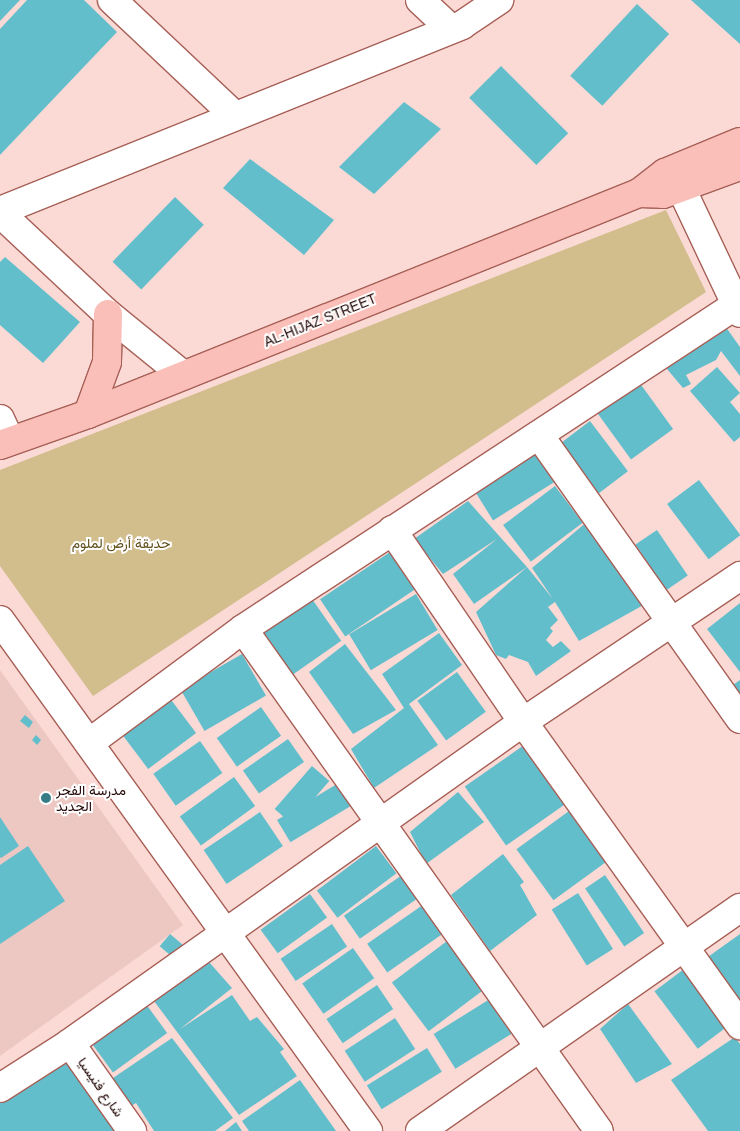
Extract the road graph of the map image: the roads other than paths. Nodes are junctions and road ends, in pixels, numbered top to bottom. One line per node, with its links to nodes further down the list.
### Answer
1 (112, 0): 5 (street)
2 (420, 0): 4 (street)
3 (499, 0): 4 (street)
4 (451, 29): 5 (street)
5 (234, 115): 10 (street)
6 (740, 142): 9 (main road, AL-HIJAZ STREET)
7 (740, 166): 8 (main road, AL-HIJAZ STREET)
8 (681, 188): 9 (main road, AL-HIJAZ STREET); 11 (street)
9 (638, 193): 13 (main road, AL-HIJAZ STREET)
10 (0, 212): 12 (street)
11 (738, 309): 16 (street)
12 (108, 314): 13 (street); 14 (main road)
13 (183, 375): 14 (main road, AL-HIJAZ STREET)
14 (88, 414): 15 (main road, AL-HIJAZ STREET)
15 (3, 435)
16 (539, 435): 17 (street); 20 (street)
17 (392, 530): 21 (street); 23 (street)
18 (740, 576): 20 (street)
19 (0, 620): 24 (street)
20 (670, 622): 22 (street); 23 (street)
21 (243, 629): 24 (street); 25 (street)
22 (740, 719)
23 (523, 722): 25 (street); 28 (street)
24 (88, 743): 27 (street)
25 (380, 823): 27 (street); 31 (street)
26 (740, 908): 28 (street)
27 (225, 930): 30 (street); 34 (street)
28 (684, 947): 29 (street); 31 (street)
29 (740, 1025)
30 (70, 1043): 32 (street); 33 (street, شارع فنيسيا)
31 (540, 1045): 35 (street); 36 (street)
32 (0, 1088)
33 (132, 1131)
34 (368, 1131)
35 (420, 1131)
36 (599, 1131)

